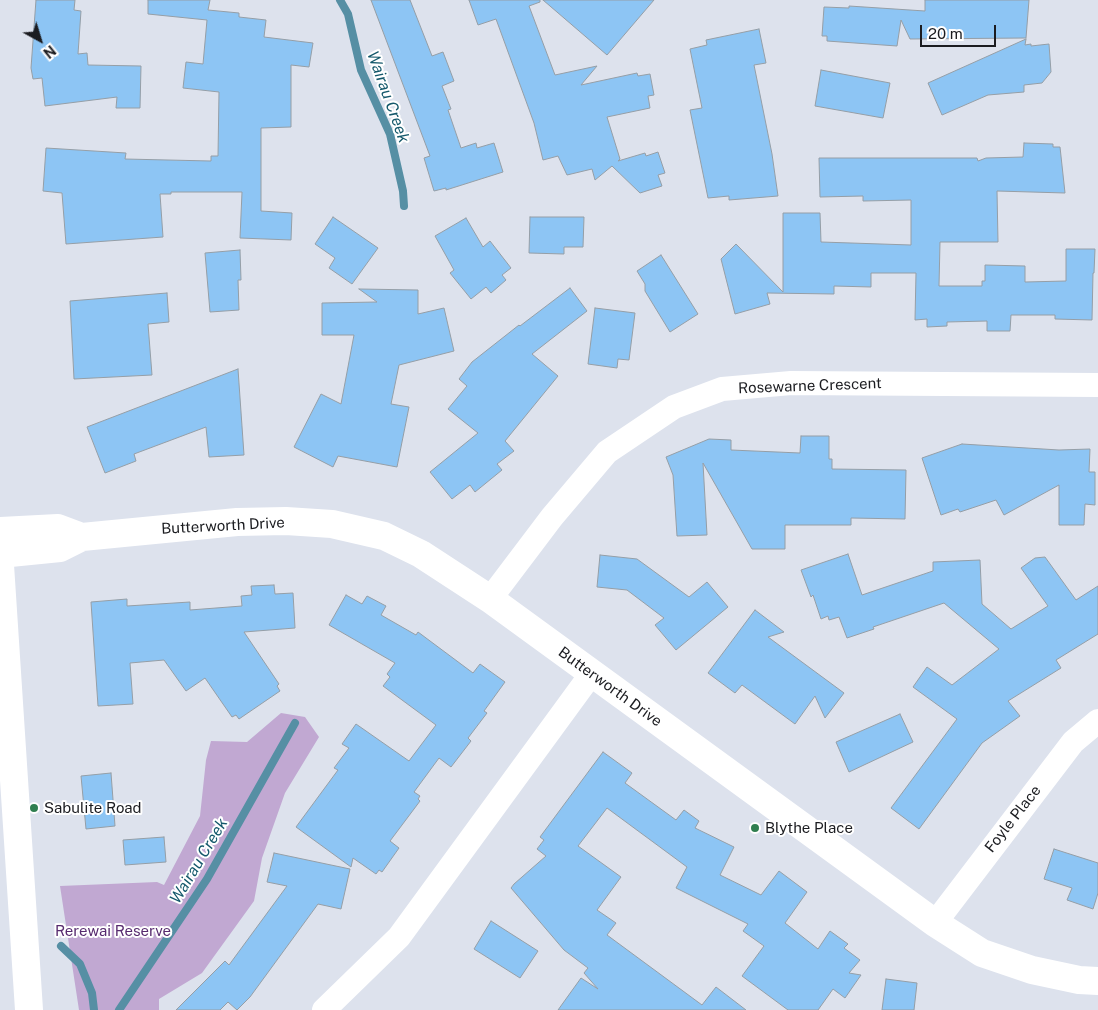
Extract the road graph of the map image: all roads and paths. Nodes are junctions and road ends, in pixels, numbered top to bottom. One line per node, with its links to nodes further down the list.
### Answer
1 (1098, 384): 6 (street, Rosewarne Crescent)
2 (0, 531): 3 (street, Butterworth Drive)
3 (82, 537): 4 (street, Butterworth Drive); 6 (street, Butterworth Drive)
4 (0, 554)
5 (0, 565): 11 (street)
6 (490, 599): 7 (street, Butterworth Drive)
7 (592, 673): 9 (street, Butterworth Drive); 12 (street)
8 (1098, 721): 9 (street, Foyle Place)
9 (934, 923): 10 (street, Butterworth Drive)
10 (1098, 981)
11 (29, 1010)
12 (324, 1010)

